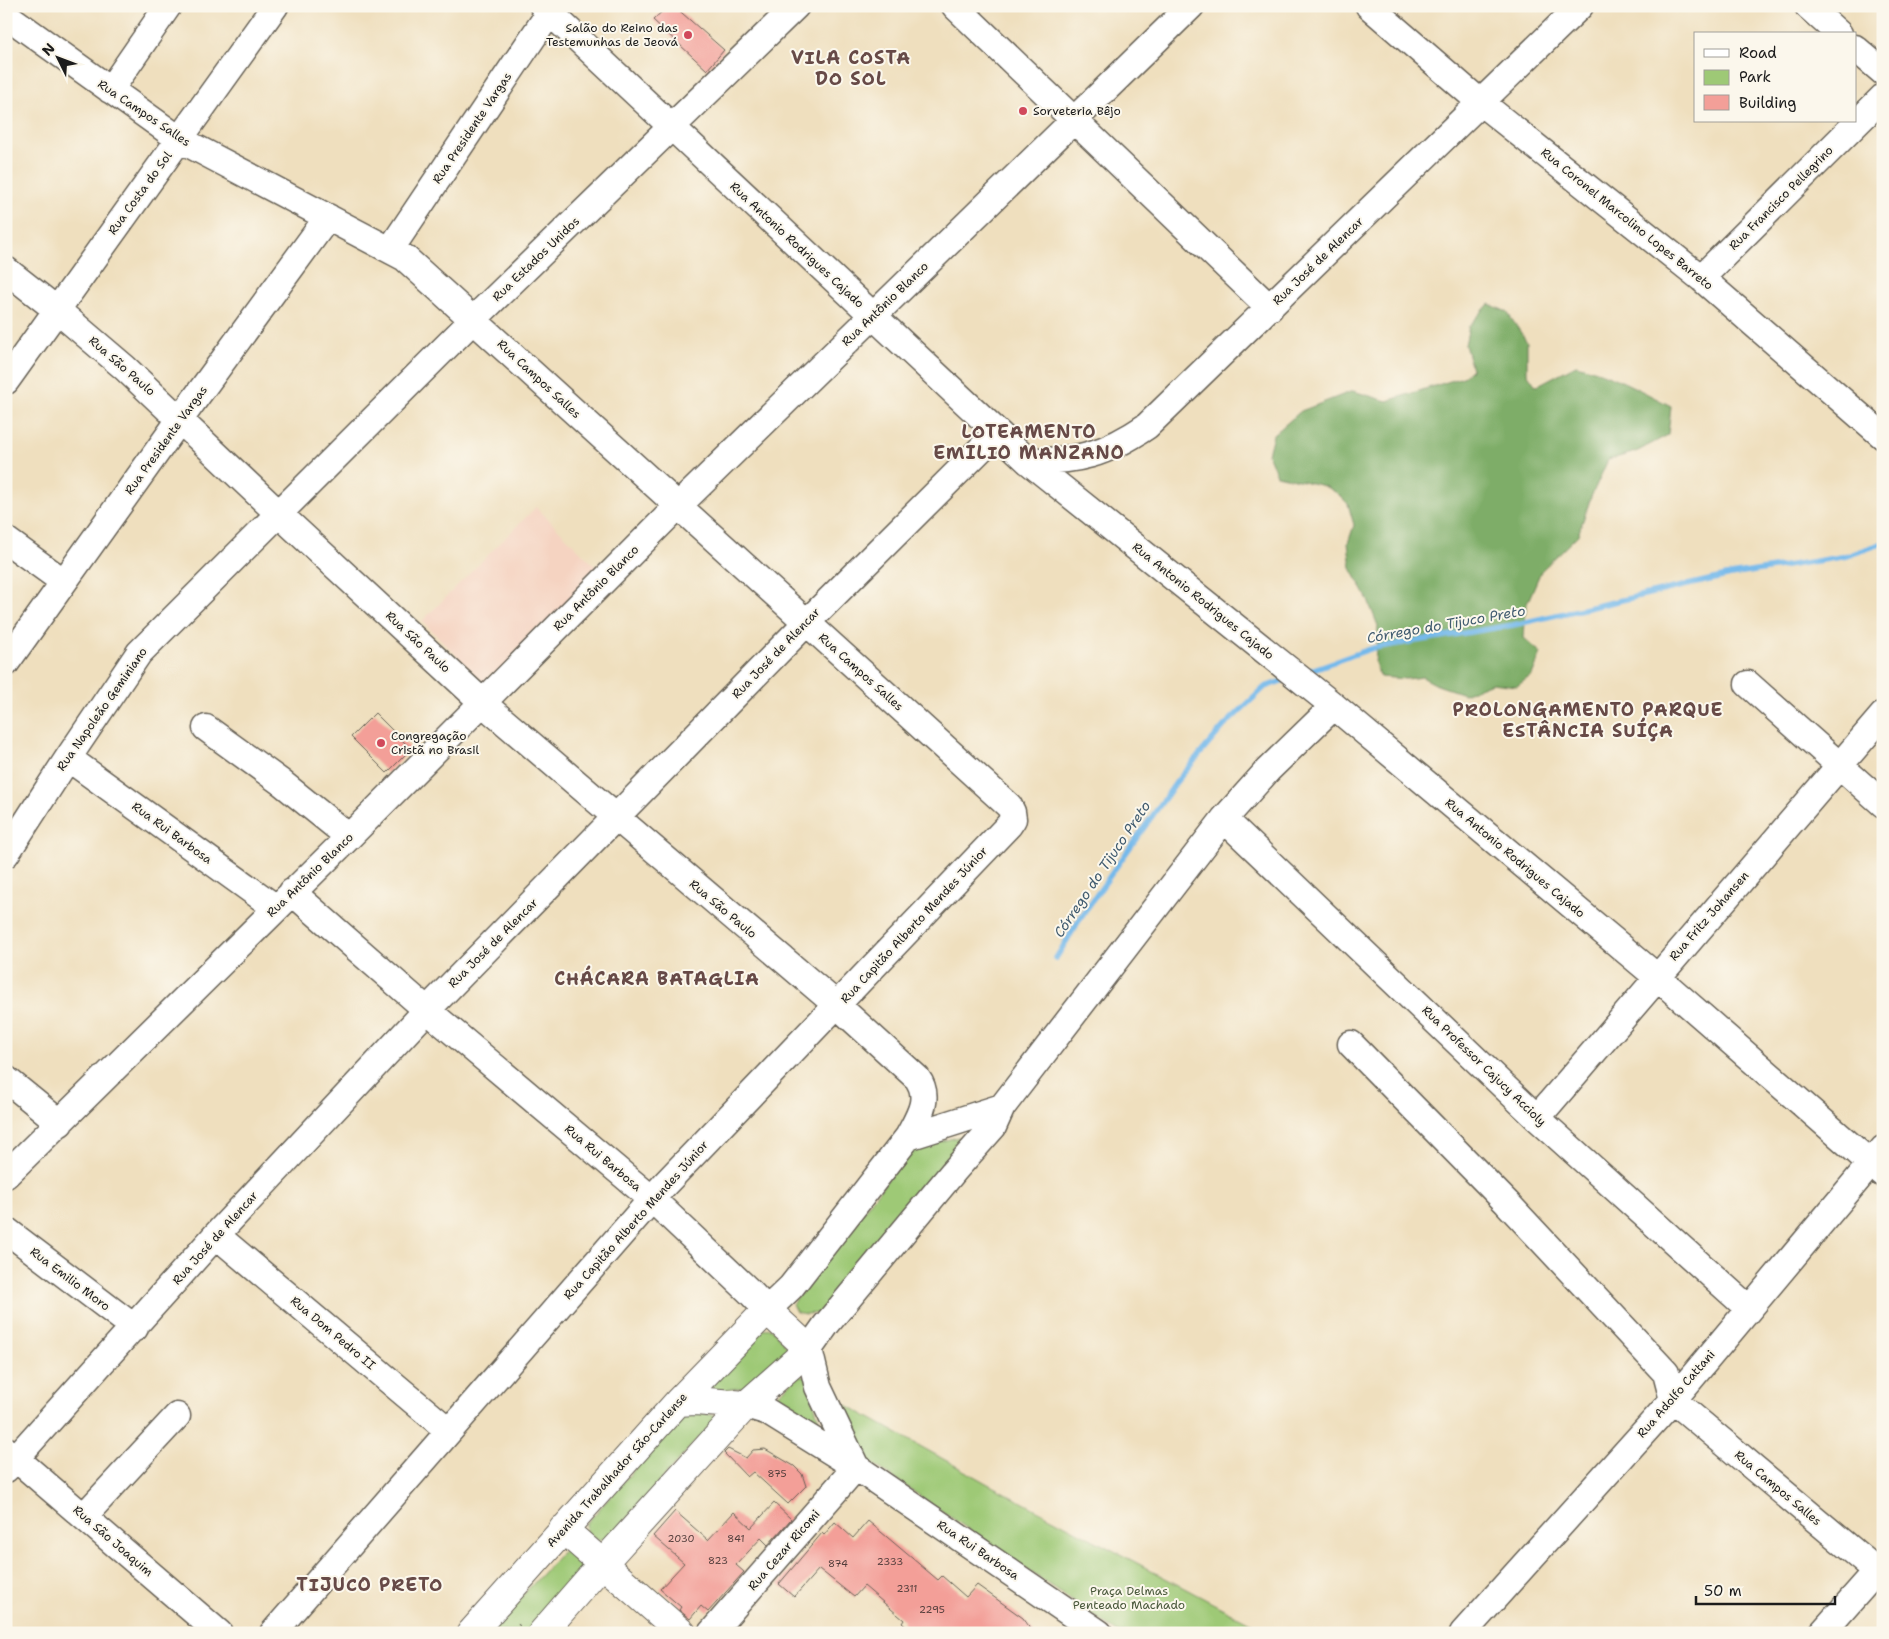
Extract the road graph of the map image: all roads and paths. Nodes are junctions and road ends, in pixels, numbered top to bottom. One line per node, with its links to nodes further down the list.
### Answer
1 (168, 6): 14 (street)
2 (274, 6): 19 (street, Rua Costa do Sol)
3 (796, 6): 18 (street, Rua Estados Unidos)
4 (955, 6): 17 (street)
5 (1191, 6): 17 (street, Rua Antônio Blanco)
6 (1369, 6): 16 (street, Rua Coronel Marcolino Lopes Barreto)
7 (1580, 6): 16 (street, Rua José de Alencar)
8 (1808, 6): 11 (street)
9 (549, 8): 18 (street, Rua Antonio Rodrigues Cajado); 21 (street, Rua Presidente Vargas)
10 (6, 14): 14 (street, Rua Campos Salles)
11 (1838, 32)
12 (1856, 49): 13 (street)
13 (1883, 72)
14 (110, 90): 19 (street, Rua Campos Salles)
15 (1883, 96): 23 (street, Rua Francisco Pellegrino)
16 (1480, 102): 23 (street, Rua Coronel Marcolino Lopes Barreto); 24 (street, Rua José de Alencar)
17 (1075, 121): 24 (street); 26 (street, Rua Antônio Blanco)
18 (672, 127): 26 (street, Rua Antonio Rodrigues Cajado); 27 (street, Rua Estados Unidos)
19 (179, 139): 20 (street, Rua Campos Salles); 25 (street, Rua Costa do Sol)
20 (328, 217): 21 (street, Rua Campos Salles); 29 (street, Rua Presidente Vargas)
21 (390, 250): 27 (street, Rua Campos Salles)
22 (6, 270): 25 (street, Rua São Paulo)
23 (1701, 278): 31 (street, Rua Coronel Marcolino Lopes Barreto)
24 (1270, 308): 32 (street, Rua José de Alencar)
25 (57, 310): 28 (street, Rua Costa do Sol); 29 (street, Rua São Paulo)
26 (873, 316): 30 (street, Rua Antonio Rodrigues Cajado); 33 (street, Rua Antônio Blanco)
27 (474, 319): 33 (street, Rua Campos Salles); 34 (street, Rua Estados Unidos)
28 (6, 381)
29 (180, 419): 34 (street, Rua São Paulo); 36 (street, Rua Presidente Vargas)
30 (997, 433): 32 (street, Rua Antonio Rodrigues Cajado); 37 (street, Rua José de Alencar)
31 (1883, 436)
32 (1028, 461): 41 (street, Rua Antonio Rodrigues Cajado)
33 (678, 506): 37 (street, Rua Campos Salles); 40 (street, Rua Antônio Blanco)
34 (278, 513): 40 (street, Rua São Paulo); 44 (street, Rua Napoleão Geminiano)
35 (6, 540): 36 (street)
36 (64, 582): 38 (street, Rua Presidente Vargas)
37 (806, 622): 47 (street, Rua José de Alencar); 48 (street, Rua Campos Salles)
38 (6, 663)
39 (1748, 684): 45 (street)
40 (482, 702): 47 (street, Rua São Paulo); 50 (street, Rua Antônio Blanco)
41 (1330, 702): 49 (street); 53 (street, Rua Antonio Rodrigues Cajado)
42 (1883, 715): 45 (street, Rua Fritz Johansen)
43 (206, 728): 50 (street)
44 (68, 758): 51 (street, Rua Napoleão Geminiano); 52 (street, Rua Rui Barbosa)
45 (1838, 766): 46 (street); 53 (street, Rua Fritz Johansen)
46 (1883, 804)
47 (616, 818): 54 (street, Rua São Paulo); 55 (street, Rua José de Alencar)
48 (1013, 819): 54 (street, Rua Capitão Alberto Mendes Júnior)
49 (1224, 819): 58 (street); 59 (street, Rua Professor Cajucy Accioly)
50 (349, 837): 52 (street, Rua Antônio Blanco)
51 (6, 854)
52 (284, 900): 55 (street, Rua Rui Barbosa); 60 (street, Rua Antônio Blanco)
53 (1657, 977): 59 (street, Rua Fritz Johansen); 62 (street, Rua Antonio Rodrigues Cajado)
54 (838, 1006): 61 (street, Rua São Paulo); 64 (street, Rua Capitão Alberto Mendes Júnior)
55 (427, 1010): 64 (street, Rua Rui Barbosa); 66 (street, Rua José de Alencar)
56 (1351, 1044): 71 (street)
57 (6, 1079): 60 (street)
58 (1002, 1107): 61 (street); 70 (street)
59 (1537, 1118): 67 (street, Rua Professor Cajucy Accioly)
60 (60, 1123): 63 (street, Rua Antônio Blanco)
61 (908, 1137): 68 (street, Rua São Paulo)
62 (1879, 1162): 67 (street, Rua Adolfo Cattani)
63 (6, 1175)
64 (653, 1200): 68 (street, Rua Rui Barbosa); 75 (street, Rua Capitão Alberto Mendes Júnior)
65 (6, 1230): 69 (street, Rua Emilio Moro)
66 (216, 1235): 69 (street, Rua José de Alencar); 75 (street, Rua Dom Pedro II)
67 (1748, 1308): 71 (street, Rua Adolfo Cattani)
68 (766, 1310): 70 (main road, Rua Rui Barbosa); 72 (main road, Avenida Trabalhador São-Carlense)
69 (135, 1328): 76 (street, Rua José de Alencar)
70 (810, 1349): 73 (main road); 77 (street)
71 (1673, 1400): 81 (street, Rua Campos Salles); 89 (street, Rua Adolfo Cattani)
72 (678, 1402): 73 (main road); 79 (main road, Avenida Trabalhador São-Carlense)
73 (746, 1405): 77 (street, Rua Rui Barbosa); 80 (main road)
74 (177, 1416): 78 (street)
75 (449, 1431): 84 (street, Rua Capitão Alberto Mendes Júnior)
76 (9, 1459): 78 (street, Rua São Joaquim)
77 (856, 1467): 82 (street, Rua Rui Barbosa); 88 (street, Rua Cezar Ricomi)
78 (84, 1516): 83 (street, Rua São Joaquim)
79 (563, 1529): 80 (main road); 85 (main road, Avenida Trabalhador São-Carlense)
80 (602, 1563): 86 (main road); 87 (main road)
81 (1881, 1570): 90 (street)
82 (1084, 1628)
83 (219, 1633)
84 (273, 1633)
85 (471, 1633)
86 (542, 1633)
87 (682, 1633)
88 (711, 1633)
89 (1463, 1633)
90 (1822, 1633)

